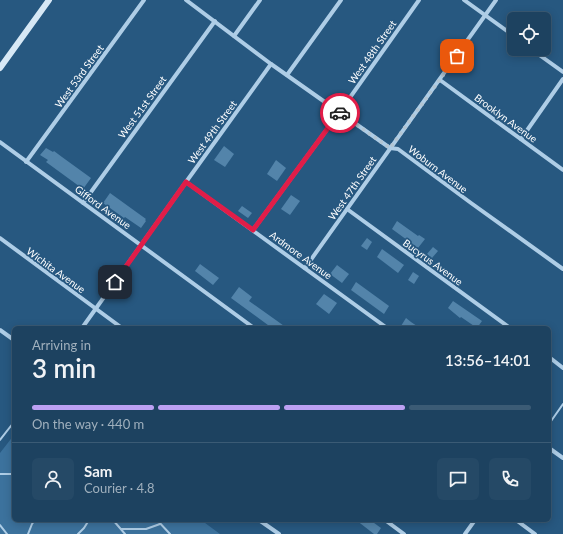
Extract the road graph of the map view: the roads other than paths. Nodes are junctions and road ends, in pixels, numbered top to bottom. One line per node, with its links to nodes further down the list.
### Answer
1 (49, 0): 15 (main road)
2 (144, 0): 24 (street, West 53rd Street)
3 (186, 0): 10 (street, Woburn Avenue)
4 (260, 0): 12 (street)
5 (340, 0): 17 (street)
6 (419, 0): 20 (street, West 48th Street)
7 (464, 0): 9 (street)
8 (496, 0): 9 (street, West 47th Street)
9 (485, 15): 11 (street); 19 (street, West 47th Street)
10 (214, 21): 12 (street, Woburn Avenue); 27 (street, West 51st Street)
11 (507, 31)
12 (234, 36): 14 (street, Woburn Avenue)
13 (541, 56): 16 (street)
14 (271, 64): 17 (street, Woburn Avenue); 26 (street, West 49th Street)
15 (0, 68)
16 (563, 72)
17 (287, 74): 20 (street, Woburn Avenue)
18 (563, 79): 21 (street)
19 (440, 80): 21 (street, Brooklyn Avenue); 23 (street, West 47th Street)
20 (339, 113): 23 (street, Woburn Avenue); 29 (street, West 48th Street)
21 (521, 139): 25 (street, Brooklyn Avenue)
22 (0, 142): 24 (street, Gifford Avenue)
23 (390, 148): 28 (street, West 47th Street); 33 (street, Woburn Avenue)
24 (26, 162): 27 (street, Gifford Avenue)
25 (563, 170)
26 (186, 182): 29 (street, Ardmore Avenue); 31 (street, West 49th Street)
27 (83, 203): 31 (street, Gifford Avenue)
28 (347, 209): 32 (street, West 47th Street); 39 (street, Bucyrus Avenue)
29 (253, 230): 32 (street, Ardmore Avenue)
30 (0, 238): 34 (street, Wichita Avenue)
31 (141, 245): 34 (street, West 49th Street); 37 (street, Gifford Avenue)
32 (305, 268): 38 (street, Ardmore Avenue)
33 (563, 270)
34 (96, 309): 35 (street, West 49th Street); 36 (street, Wichita Avenue)
35 (83, 326)
36 (119, 326)
37 (251, 326)
38 (384, 326)
39 (507, 326)
40 (0, 330): 41 (street)
41 (12, 339)
42 (551, 359): 43 (street)
43 (563, 368)
44 (563, 404): 45 (lane)
45 (551, 421)
46 (12, 425): 47 (lane)
47 (0, 440)
48 (551, 449): 49 (street)
49 (563, 458)
50 (0, 474): 51 (lane)
51 (12, 474)
52 (34, 522): 63 (lane)
53 (88, 522): 64 (lane)
54 (115, 522): 61 (lane)
55 (262, 522): 67 (street)
56 (388, 522): 68 (street)
57 (474, 522): 69 (street)
58 (519, 522): 70 (street)
59 (160, 524): 61 (lane); 66 (lane)
60 (0, 525): 62 (lane)
61 (121, 528): 65 (lane)
62 (7, 534)
63 (28, 534)
64 (78, 534)
65 (125, 534)
66 (170, 534)
67 (279, 534)
68 (404, 534)
69 (465, 534)
70 (535, 534)

